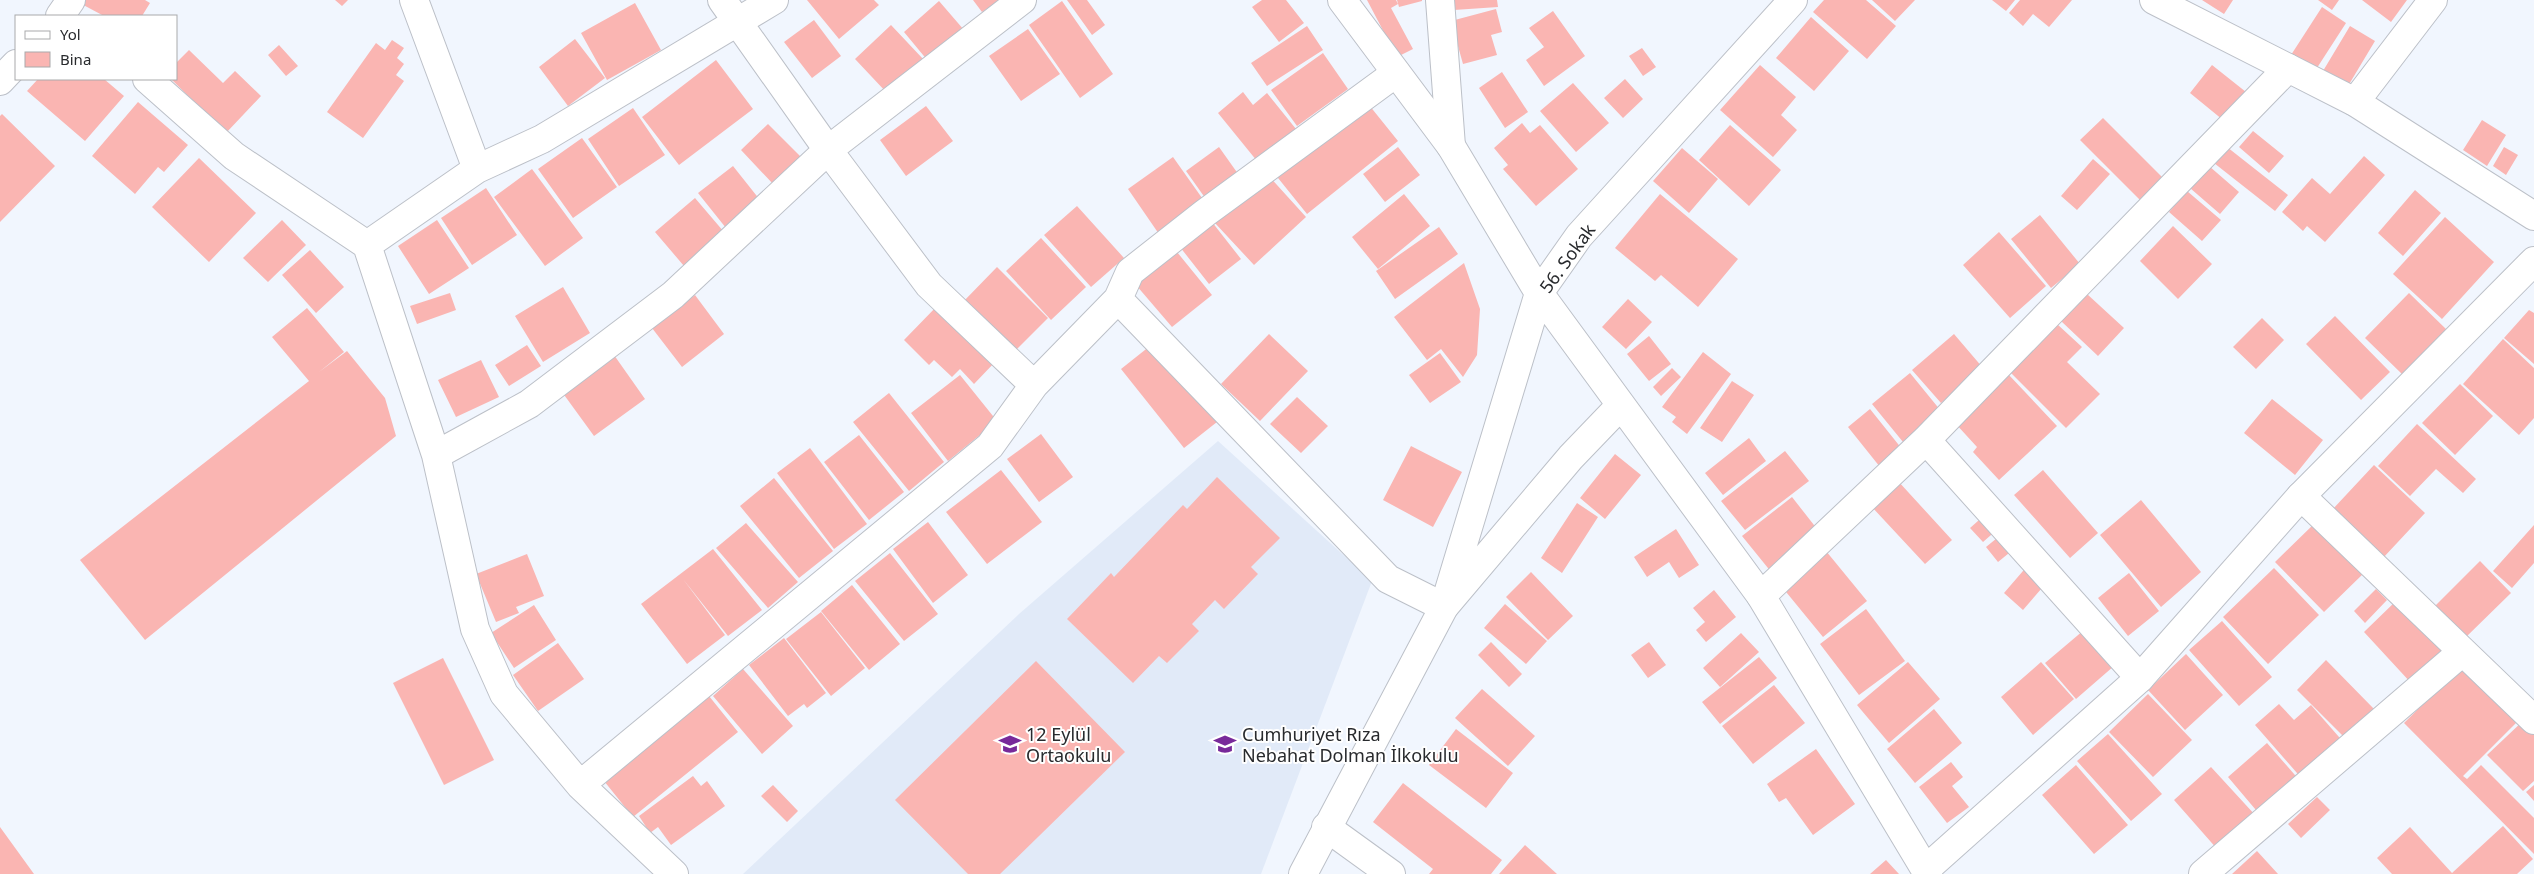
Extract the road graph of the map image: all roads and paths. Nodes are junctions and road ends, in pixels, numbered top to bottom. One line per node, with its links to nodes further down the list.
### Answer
1 (414, 0): 18 (street)
2 (774, 0): 9 (street)
3 (1022, 0): 17 (street)
4 (1342, 0): 12 (street)
5 (1440, 0): 16 (street)
6 (1793, 0): 22 (street, 56. Sokak)
7 (2156, 0): 11 (street)
8 (2433, 0): 15 (street)
9 (730, 10): 17 (street); 18 (street)
10 (15, 65): 14 (street)
11 (2288, 68): 15 (street); 26 (street)
12 (1396, 73): 16 (street); 23 (street)
13 (149, 80): 20 (street)
14 (0, 81)
15 (2355, 102): 19 (street)
16 (1451, 146): 22 (street)
17 (828, 150): 24 (street); 27 (street)
18 (477, 169): 20 (street)
19 (2534, 216)
20 (367, 245): 27 (street)
21 (2534, 261): 28 (street)
22 (1539, 293): 25 (street); 30 (street, 56. Sokak)
23 (1118, 299): 24 (street); 30 (street)
24 (1034, 386): 34 (street)
25 (1620, 406): 29 (street); 30 (street)
26 (1926, 440): 29 (street); 32 (street)
27 (436, 455): 34 (street)
28 (2301, 496): 31 (street); 32 (street)
29 (1761, 596): 36 (street)
30 (1444, 607): 35 (street)
31 (2462, 652): 33 (street); 40 (street)
32 (2140, 678): 36 (street)
33 (2534, 720)
34 (580, 785): 37 (street)
35 (1326, 827): 38 (street); 39 (street)
36 (1927, 872)
37 (674, 874)
38 (1302, 874)
39 (1391, 874)
40 (2203, 874)

